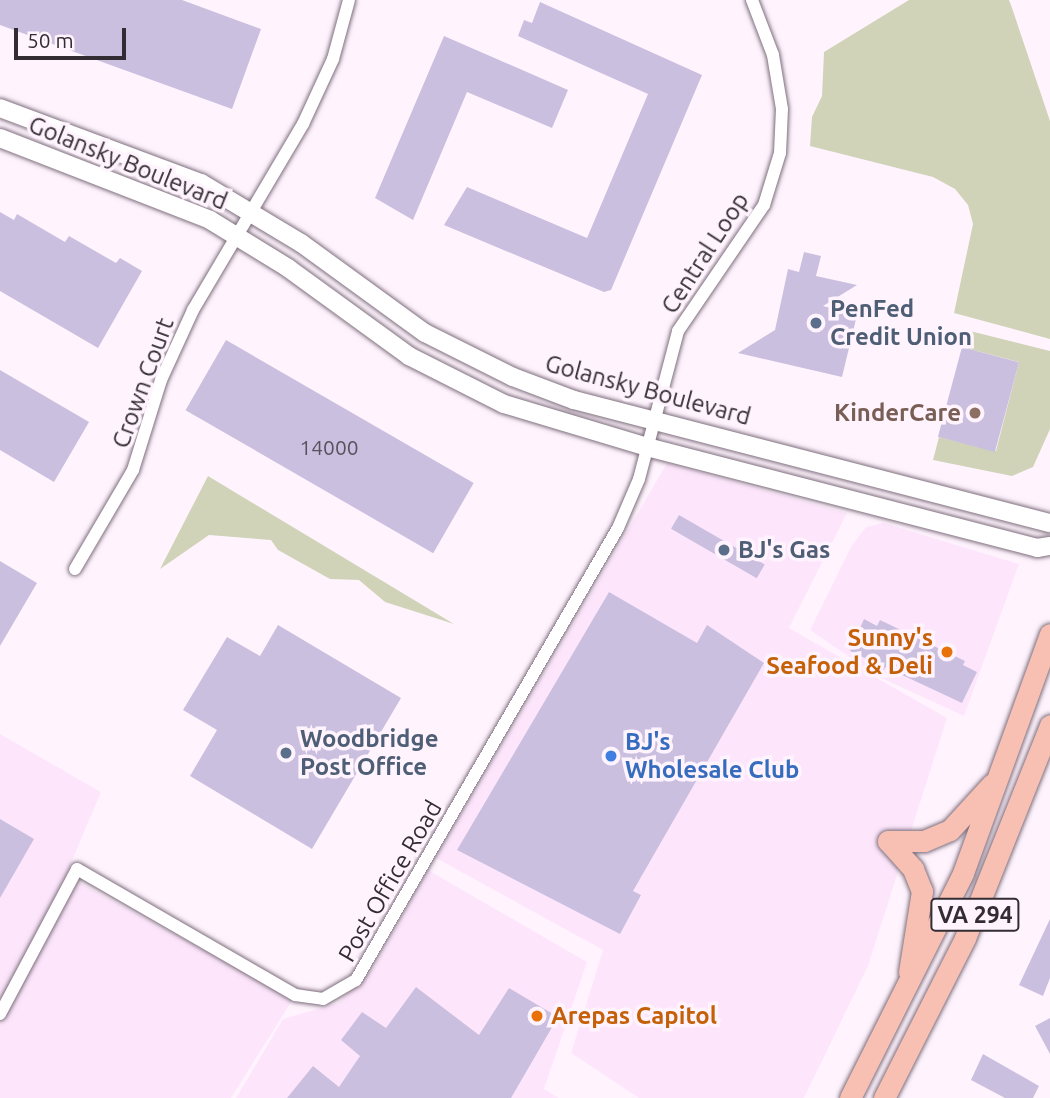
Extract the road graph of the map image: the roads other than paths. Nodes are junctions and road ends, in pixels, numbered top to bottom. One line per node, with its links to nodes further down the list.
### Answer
1 (349, 0): 5 (street, Crown Court)
2 (752, 0): 7 (street, Central Loop)
3 (0, 108): 5 (street, Golansky Boulevard)
4 (0, 138): 6 (street, Golansky Boulevard)
5 (254, 213): 6 (street, Crown Court); 7 (street, Golansky Boulevard)
6 (240, 236): 8 (street, Golansky Boulevard); 11 (street, Crown Court)
7 (654, 419): 8 (street, Central Loop); 9 (street, Golansky Boulevard)
8 (647, 447): 10 (street, Golansky Boulevard); 16 (street, Post Office Road)
9 (1050, 523)
10 (1050, 546)
11 (75, 569)
12 (1050, 634): 14 (highway, VA 294)
13 (1050, 725): 18 (highway, VA 294)
14 (1006, 765): 15 (highway, VA 294); 15 (highway)
15 (905, 998): 17 (highway, VA 294)
16 (0, 1014)
17 (850, 1098)
18 (884, 1098)

